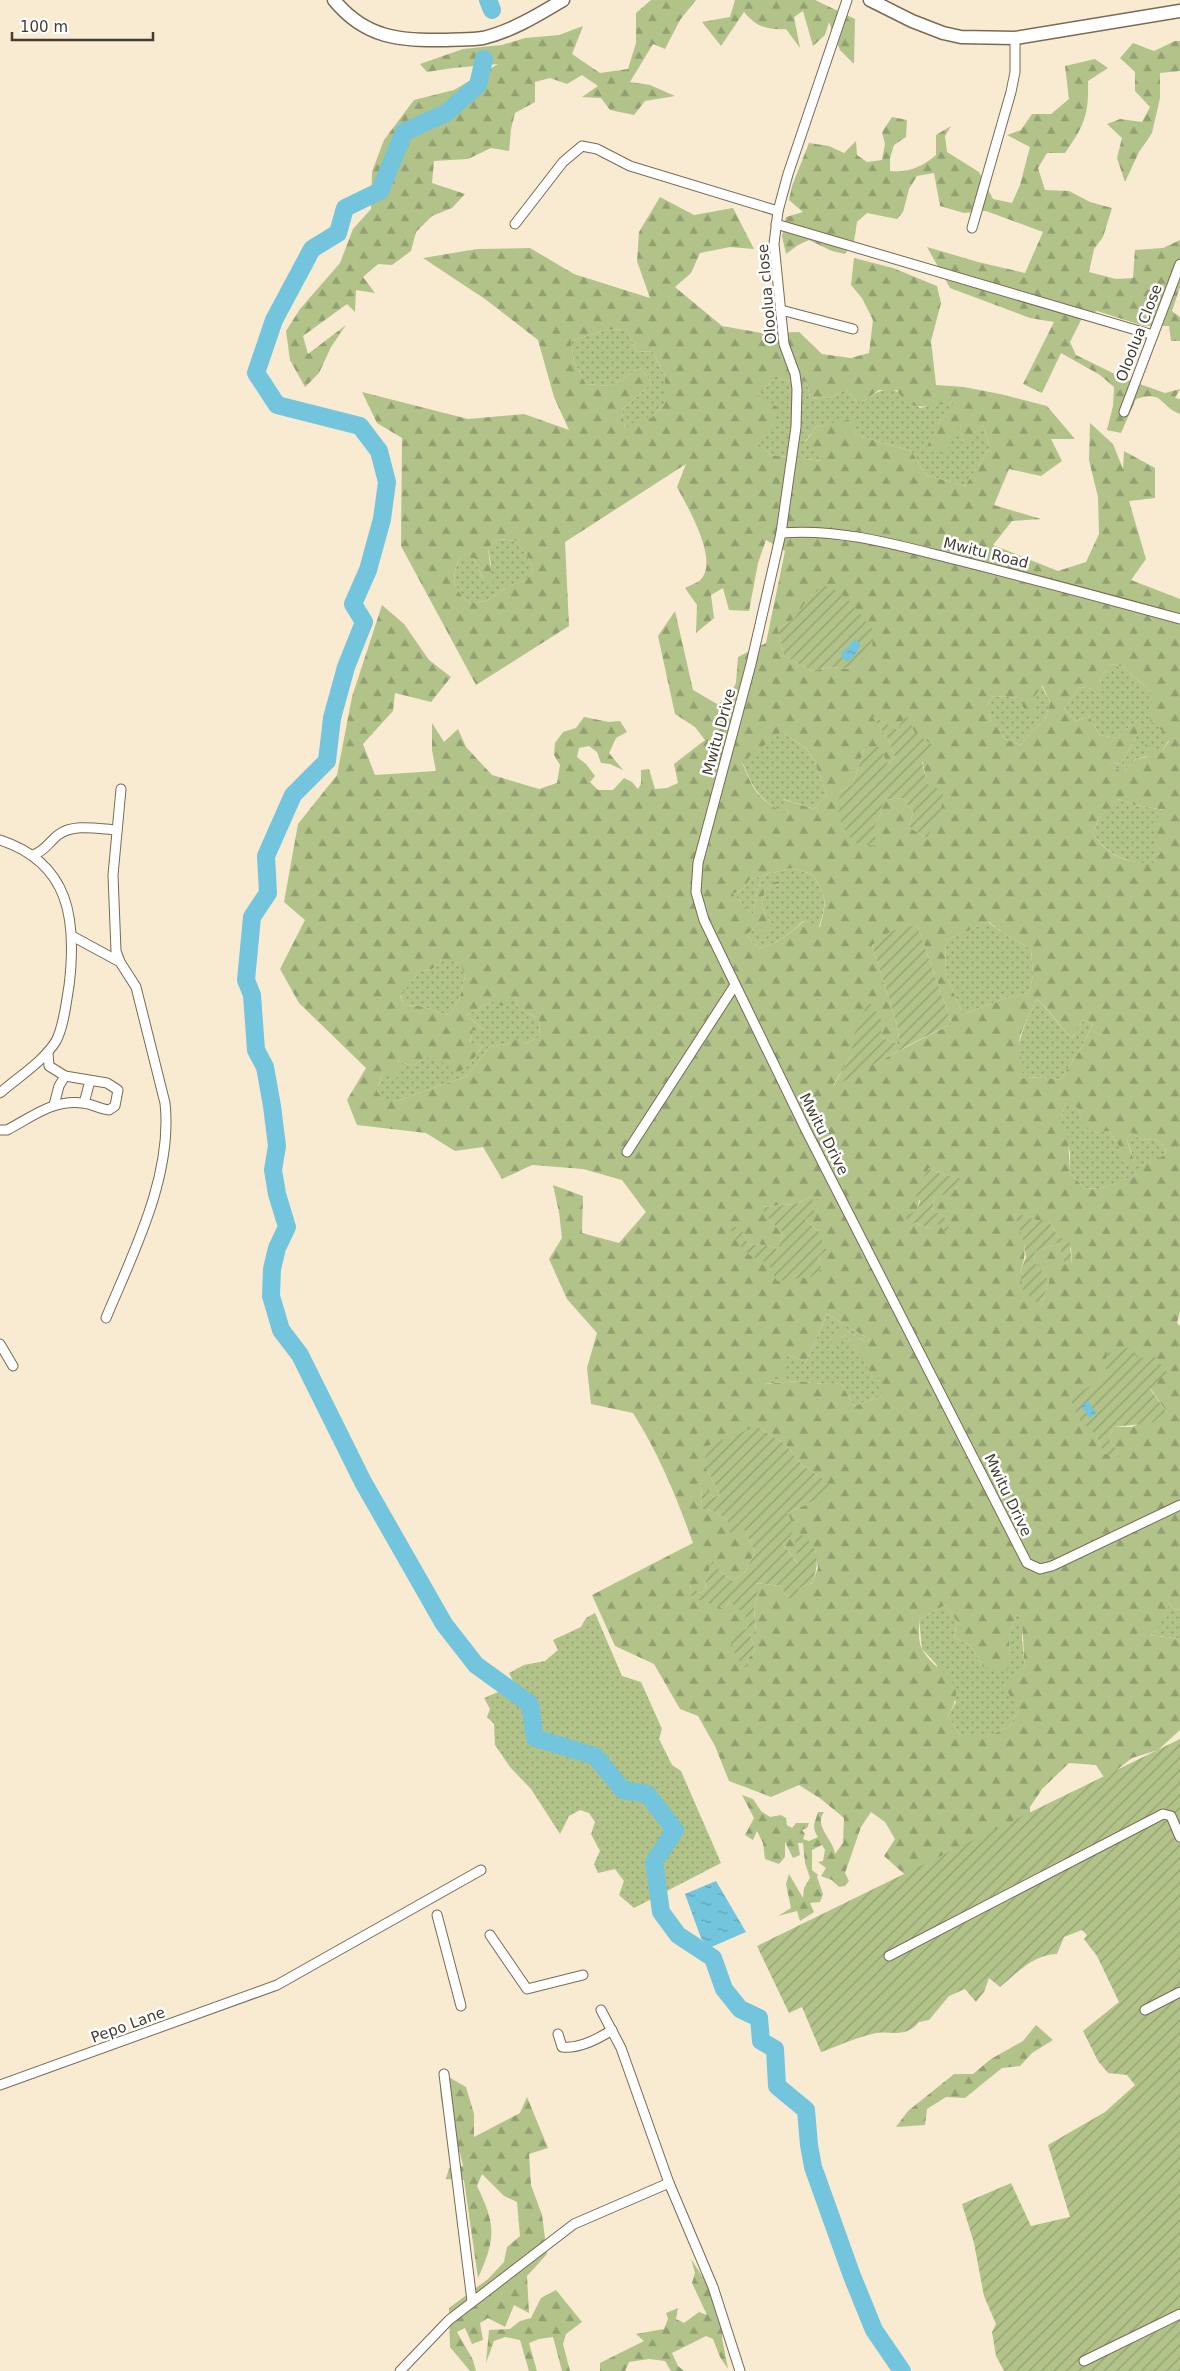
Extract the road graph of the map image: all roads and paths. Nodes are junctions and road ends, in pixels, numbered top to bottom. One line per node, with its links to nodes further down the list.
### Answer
1 (334, 0): 2 (main road)
2 (563, 0)
3 (847, 0): 7 (street, Oloolua close)
4 (870, 0): 6 (main road)
5 (1180, 11): 6 (main road)
6 (1015, 38): 10 (street)
7 (778, 211): 8 (street); 9 (street, Oloolua close)
8 (515, 224)
9 (776, 224): 12 (street, Oloolua close); 14 (street)
10 (972, 228)
11 (1180, 264): 14 (street, Oloolua Close)
12 (781, 310): 13 (street); 16 (street, Oloolua close)
13 (853, 329)
14 (1153, 335): 15 (street, Oloolua Close)
15 (1124, 412)
16 (781, 533): 17 (street, Mwitu Road); 24 (street, Mwitu Drive)
17 (1180, 619)
18 (121, 789): 19 (street)
19 (117, 830): 21 (street); 23 (street)
20 (0, 840): 21 (street)
21 (33, 854): 22 (street)
22 (72, 936): 23 (street); 25 (street)
23 (120, 962): 33 (street)
24 (735, 985): 32 (street); 36 (street, Mwitu Drive)
25 (48, 1053): 26 (street); 28 (street)
26 (65, 1076): 27 (street); 30 (street)
27 (90, 1081): 29 (street); 29 (street)
28 (0, 1093)
29 (84, 1103): 30 (street)
30 (54, 1105): 31 (street)
31 (0, 1130)
32 (627, 1152)
33 (106, 1318)
34 (0, 1344): 35 (street)
35 (13, 1366)
36 (1180, 1505)
37 (1180, 1837): 41 (street)
38 (481, 1870): 50 (street, Pepo Lane)
39 (437, 1916): 44 (street)
40 (490, 1935): 42 (street)
41 (889, 1956)
42 (583, 1975)
43 (1180, 1992): 46 (street)
44 (461, 2006)
45 (601, 2010): 47 (street)
46 (1145, 2010)
47 (612, 2030): 48 (street); 51 (street)
48 (558, 2034)
49 (444, 2074): 52 (street)
50 (0, 2085)
51 (669, 2183): 52 (street); 56 (street)
52 (472, 2301): 55 (street)
53 (1180, 2314): 54 (street)
54 (1084, 2361)
55 (400, 2371)
56 (740, 2371)

